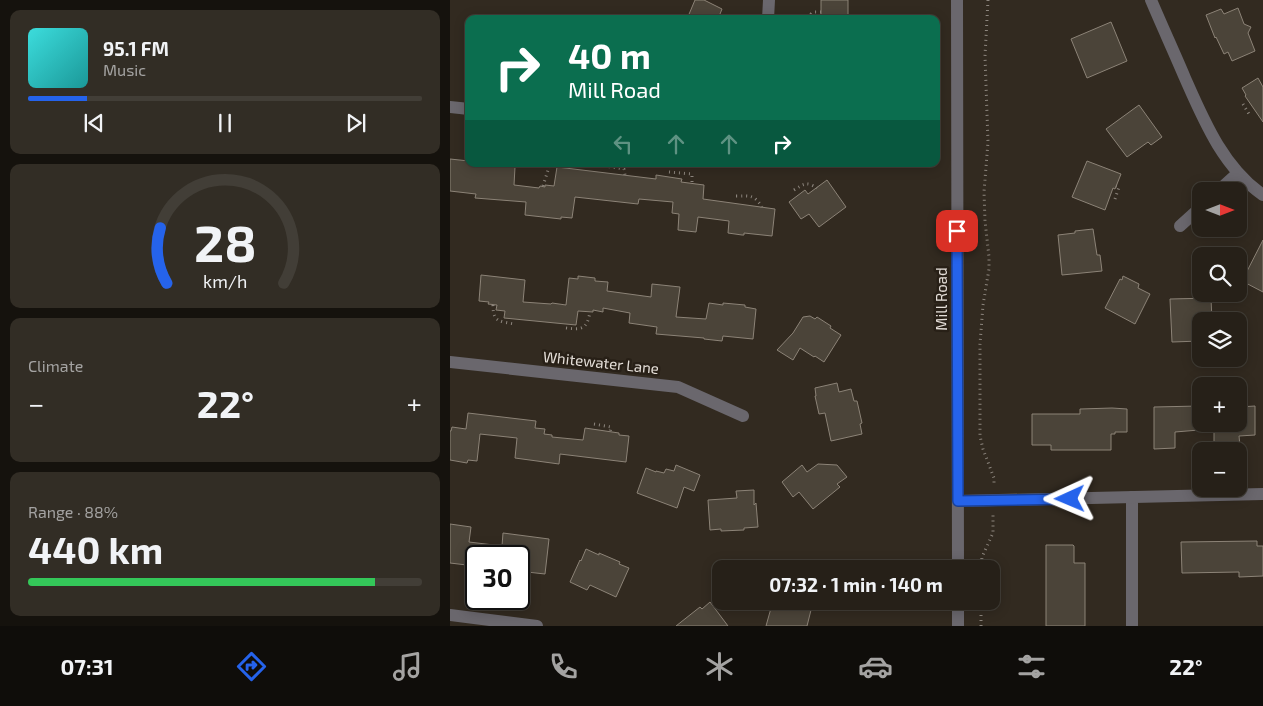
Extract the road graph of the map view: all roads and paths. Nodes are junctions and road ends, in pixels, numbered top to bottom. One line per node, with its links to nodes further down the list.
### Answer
1 (769, 0): 6 (street)
2 (957, 0): 40 (street, Mill Road)
3 (988, 0): 37 (path)
4 (1151, 0): 15 (street)
5 (822, 12): 7 (path)
6 (768, 15)
7 (811, 15)
8 (1244, 104): 11 (path)
9 (450, 107): 10 (street)
10 (465, 109)
11 (1252, 113)
12 (549, 167): 18 (path)
13 (611, 167): 16 (path)
14 (669, 172): 19 (path)
15 (1238, 173): 17 (street); 24 (street)
16 (625, 175)
17 (1228, 182)
18 (543, 186)
19 (692, 186)
20 (1116, 186): 25 (path)
21 (816, 188): 22 (path)
22 (794, 190)
23 (736, 196): 26 (path)
24 (1263, 196)
25 (1115, 199)
26 (762, 207)
27 (1192, 215): 28 (street)
28 (1180, 226)
29 (493, 305): 31 (path)
30 (590, 312): 32 (path)
31 (514, 324)
32 (566, 328)
33 (450, 362): 34 (street, Whitewater Lane)
34 (743, 416)
35 (594, 424): 36 (path)
36 (610, 432)
37 (994, 487)
38 (1263, 494): 39 (street)
39 (1132, 497): 40 (street); 50 (street)
40 (958, 501): 42 (street, Mill Road)
41 (993, 511): 43 (path)
42 (958, 560)
43 (982, 560)
44 (958, 610): 48 (street)
45 (981, 610): 49 (path)
46 (450, 615): 47 (street)
47 (537, 626)
48 (958, 626)
49 (981, 626)
50 (1132, 626)

